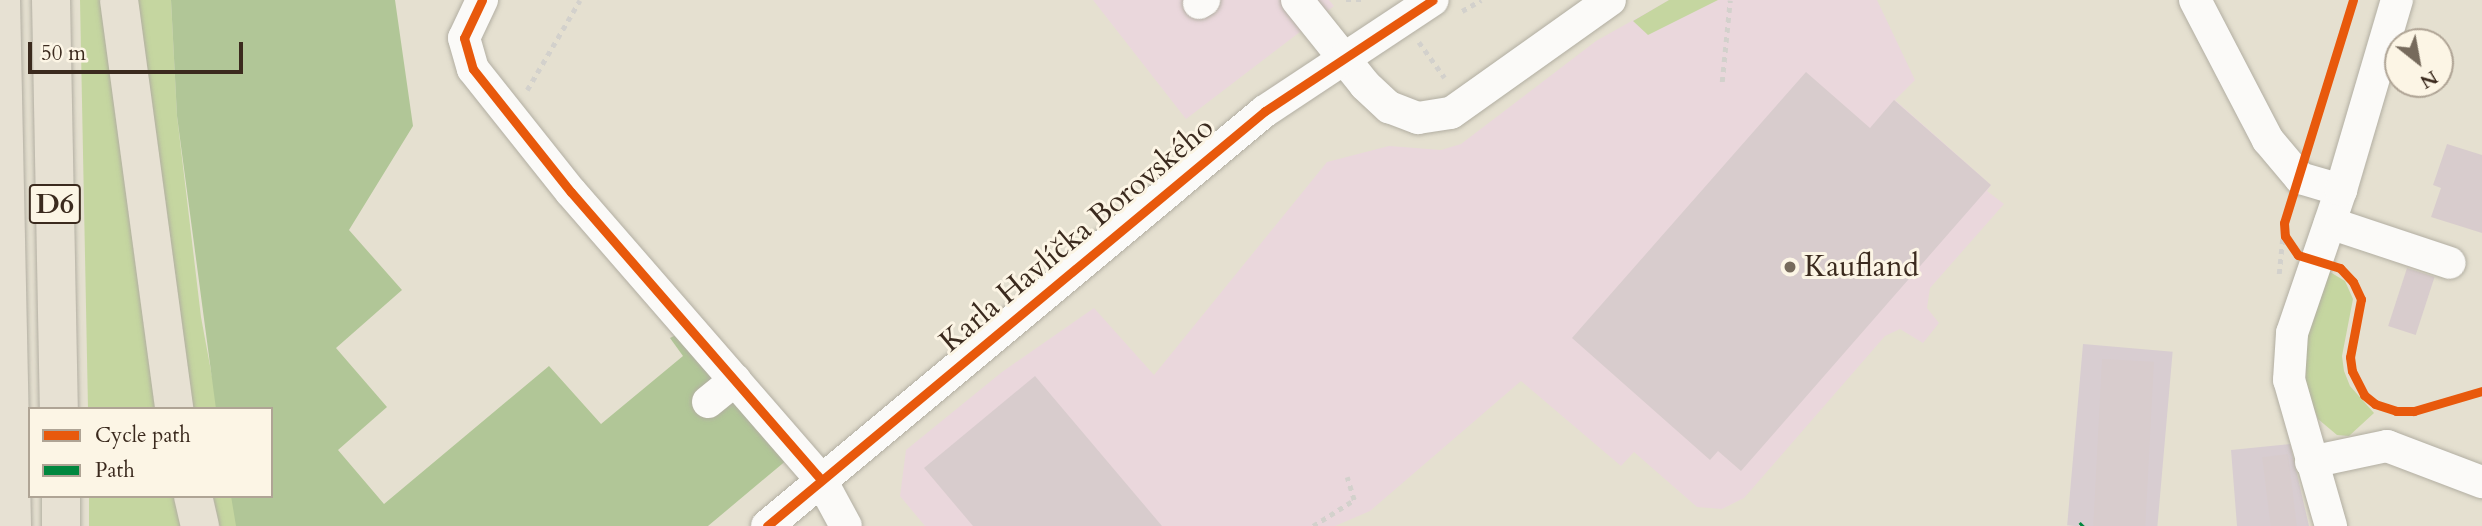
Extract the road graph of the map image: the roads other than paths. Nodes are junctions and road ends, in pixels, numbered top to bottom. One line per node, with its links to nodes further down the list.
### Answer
1 (1, 0): 14 (highway, D6)
2 (51, 0): 17 (highway, D6)
3 (119, 0): 18 (highway)
4 (482, 0): 15 (street)
5 (1297, 0): 10 (street)
6 (1433, 0): 10 (street, Karla Havlíčka Borovského)
7 (1610, 0): 10 (street)
8 (2195, 0): 11 (street)
9 (2397, 0): 11 (street)
10 (1340, 59): 20 (street, Karla Havlíčka Borovského)
11 (2341, 190): 12 (street)
12 (2330, 222): 13 (street); 19 (street)
13 (2450, 263)
14 (4, 329): 24 (highway, D6)
15 (735, 380): 16 (street); 20 (street)
16 (708, 402)
17 (59, 407)
18 (174, 407)
19 (2311, 461): 21 (street); 29 (street)
20 (821, 480): 27 (street, Karla Havlíčka Borovského); 28 (street)
21 (2482, 482)
22 (61, 498): 25 (highway)
23 (194, 498): 26 (highway)
24 (12, 526)
25 (61, 526)
26 (200, 526)
27 (767, 526)
28 (846, 526)
29 (2331, 526)

